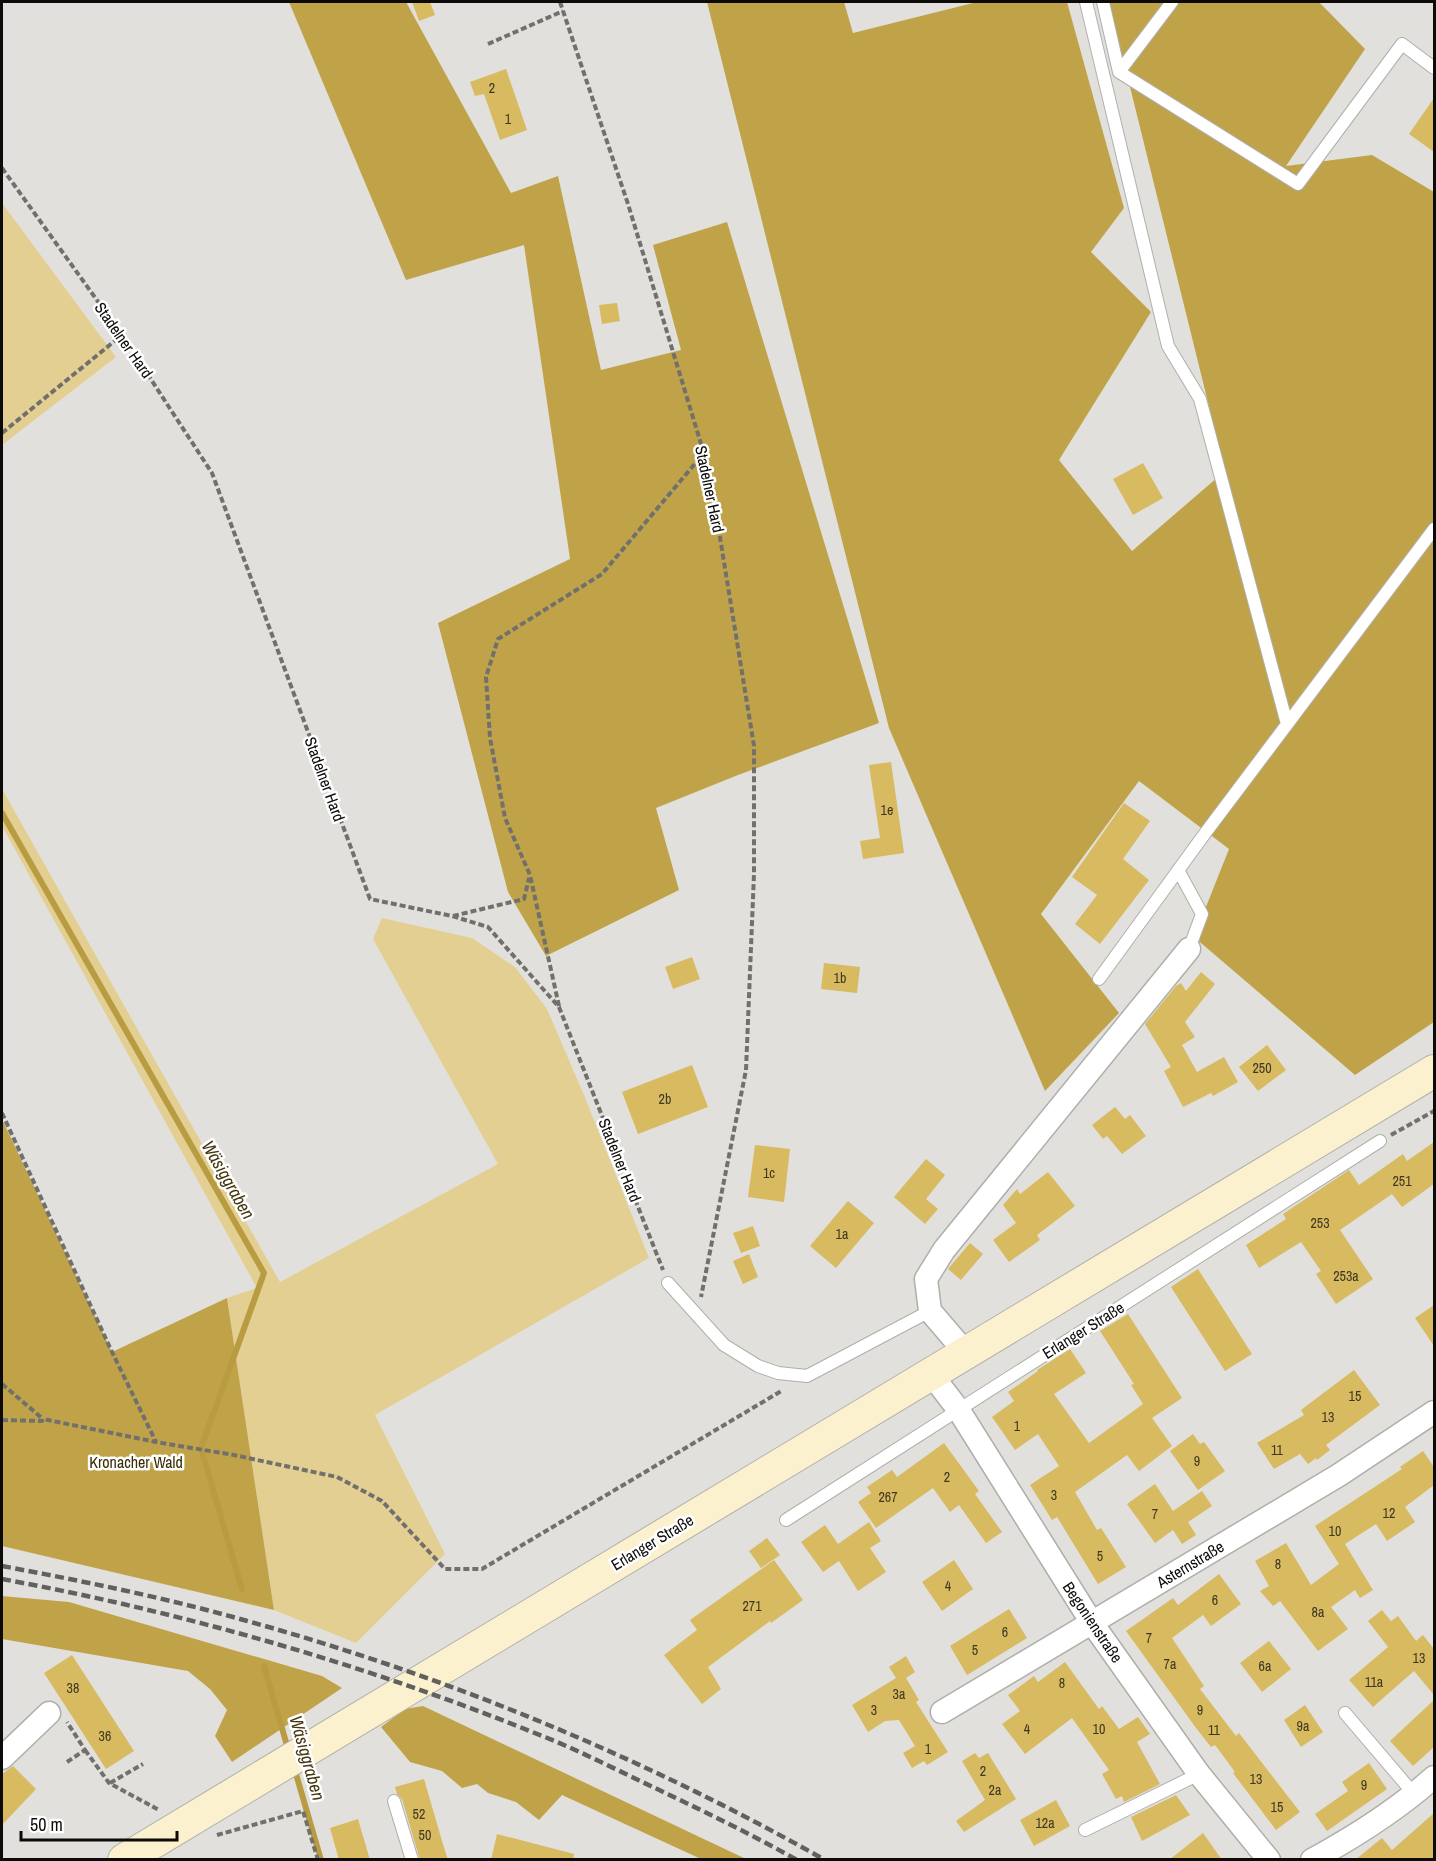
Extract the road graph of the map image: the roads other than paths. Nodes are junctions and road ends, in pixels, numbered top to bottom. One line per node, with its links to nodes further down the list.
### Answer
1 (1086, 2): 7 (lane)
2 (1103, 2): 5 (lane)
3 (1172, 2): 5 (lane)
4 (1434, 68): 5 (lane)
5 (1119, 72)
6 (1434, 529): 7 (lane)
7 (1287, 724): 8 (lane)
8 (1178, 870): 9 (lane); 10 (lane)
9 (1189, 948): 14 (street)
10 (1099, 979)
11 (1434, 1071): 15 (main road, Erlanger Straße)
12 (1380, 1141): 17 (lane, Erlanger Straße)
13 (668, 1283): 14 (lane)
14 (930, 1311): 15 (street)
15 (966, 1353): 16 (main road, Erlanger Straße)
16 (931, 1374): 17 (street, Begonienstraße); 30 (main road, Erlanger Straße)
17 (958, 1409): 19 (lane, Erlanger Straße); 20 (street, Begonienstraße)
18 (1434, 1412): 20 (street, Asternstraße)
19 (786, 1520)
20 (1092, 1623): 21 (street, Asternstraße); 25 (street, Begonienstraße)
21 (942, 1712)
22 (49, 1713): 24 (street)
23 (1346, 1713): 27 (lane)
24 (2, 1758)
25 (1199, 1774): 29 (lane); 32 (street, Begonienstraße)
26 (1434, 1777): 27 (street)
27 (1414, 1794): 33 (street)
28 (394, 1800): 31 (lane)
29 (1085, 1830)
30 (124, 1860)
31 (412, 1860)
32 (1269, 1860)
33 (1312, 1860)

